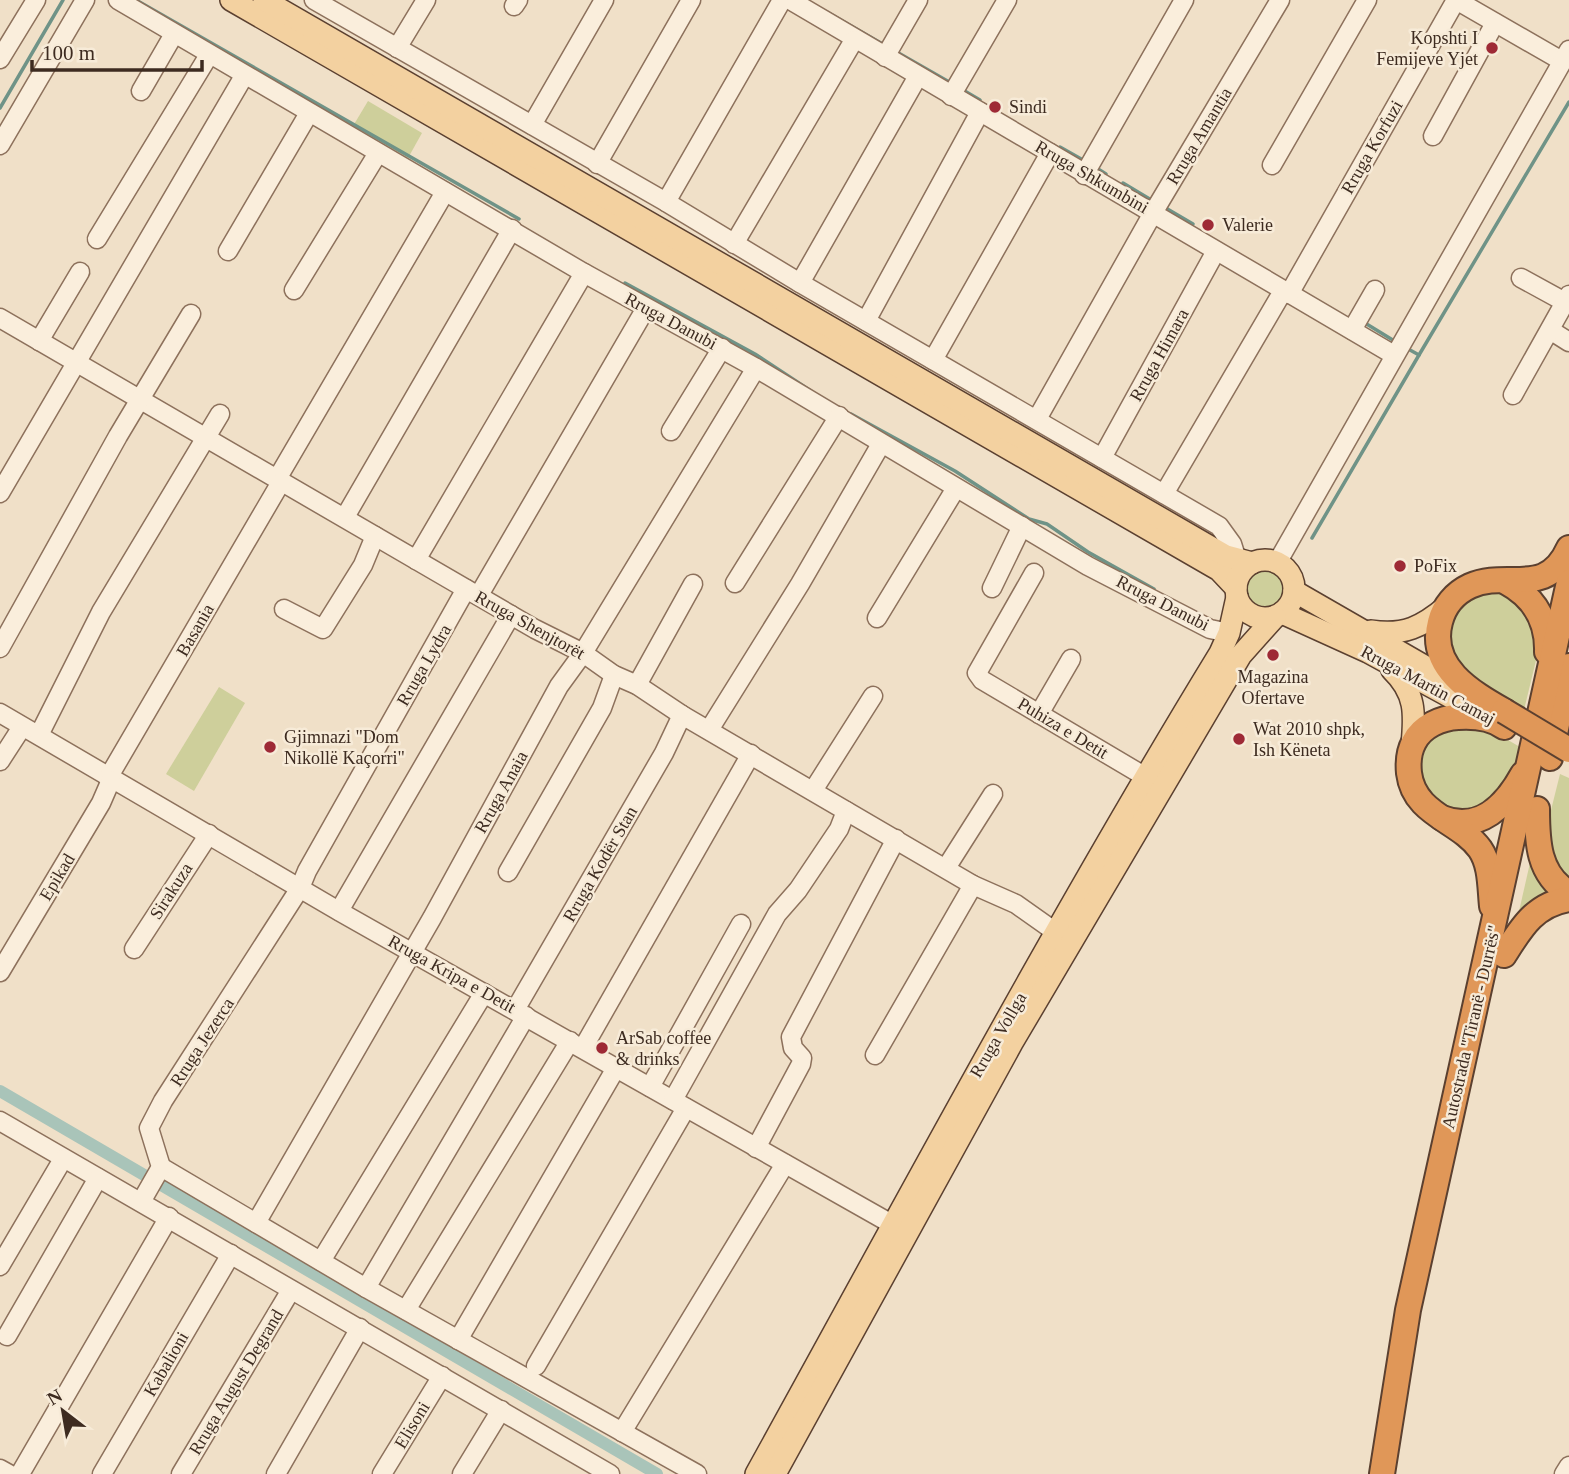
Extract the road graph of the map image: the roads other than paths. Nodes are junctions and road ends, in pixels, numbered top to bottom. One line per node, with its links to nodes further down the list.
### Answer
1 (36, 0): 28 (street)
2 (85, 0): 37 (street)
3 (118, 0): 22 (street, Rruga Danubi)
4 (231, 0): 100 (main road)
5 (264, 0): 90 (main road)
6 (314, 0): 19 (street)
7 (426, 0): 24 (street)
8 (604, 0): 35 (street)
9 (691, 0): 40 (street)
10 (782, 0): 44 (street)
11 (790, 0): 20 (street, Rruga Shkumbini)
12 (828, 0): 20 (street)
13 (918, 0): 27 (street)
14 (1007, 0): 32 (street)
15 (1184, 0): 42 (street)
16 (1280, 0): 45 (street, Rruga Amantia)
17 (1367, 0): 41 (street)
18 (1456, 0): 21 (street); 57 (street, Rruga Korfuzi)
19 (333, 5): 24 (street)
20 (819, 16): 23 (street, Rruga Shkumbini)
21 (1496, 23): 26 (street); 36 (street)
22 (174, 34): 25 (street, Rruga Danubi); 31 (street)
23 (854, 40): 27 (street, Rruga Shkumbini); 48 (street)
24 (397, 48): 35 (street)
25 (209, 55): 29 (street, Rruga Danubi); 47 (street)
26 (1565, 56): 68 (street)
27 (885, 57): 30 (street, Rruga Shkumbini)
28 (0, 59)
29 (244, 76): 34 (street, Rruga Danubi); 70 (street)
30 (918, 76): 32 (street, Rruga Shkumbini); 54 (street)
31 (141, 91)
32 (951, 96): 33 (street, Rruga Shkumbini)
33 (980, 112): 39 (street, Rruga Shkumbini); 61 (street)
34 (309, 113): 38 (street, Rruga Danubi); 49 (street)
35 (532, 125): 40 (street)
36 (1433, 136)
37 (0, 145)
38 (378, 153): 43 (street, Rruga Danubi); 55 (street)
39 (1050, 153): 42 (street, Rruga Shkumbini); 69 (street)
40 (597, 164): 44 (street)
41 (1272, 165)
42 (1084, 175): 45 (street, Rruga Shkumbini)
43 (445, 192): 46 (street, Rruga Danubi); 81 (street, Basania)
44 (666, 202): 48 (street)
45 (1153, 213): 50 (street, Rruga Shkumbini); 76 (street, Rruga Amantia)
46 (512, 229): 52 (street, Rruga Danubi); 85 (street)
47 (97, 239)
48 (734, 244): 54 (street)
49 (228, 251)
50 (1216, 251): 57 (street, Rruga Shkumbini); 80 (street, Rruga Himara)
51 (80, 272): 65 (street)
52 (584, 273): 59 (street, Rruga Danubi); 89 (street)
53 (1521, 278): 58 (street)
54 (800, 283): 61 (street)
55 (294, 290)
56 (1375, 290): 64 (street)
57 (1286, 292): 64 (street, Rruga Shkumbini); 84 (street, Rruga Korfuzi)
58 (1567, 299): 63 (street)
59 (646, 308): 67 (street, Rruga Danubi); 99 (street, Rruga Lydra)
60 (191, 314): 73 (street)
61 (866, 321): 69 (street)
62 (3, 327): 65 (street, Rruga Shenjtorët)
63 (1550, 330): 66 (street); 72 (street)
64 (1352, 331): 68 (street, Rruga Shkumbini)
65 (39, 341): 70 (street, Rruga Shenjtorët)
66 (1569, 342)
67 (722, 348): 71 (street, Rruga Danubi); 77 (street)
68 (1394, 355): 91 (street)
69 (933, 360): 76 (street)
70 (74, 362): 73 (street, Rruga Shenjtorët); 83 (street)
71 (756, 368): 75 (street, Rruga Danubi); 110 (street, Rruga Anaia)
72 (1513, 395)
73 (140, 399): 78 (street, Rruga Shenjtorët); 108 (street)
74 (220, 414): 78 (street)
75 (839, 416): 79 (street, Rruga Danubi); 95 (street)
76 (1037, 419): 80 (street)
77 (671, 432)
78 (206, 438): 81 (street, Rruga Shenjtorët); 125 (street)
79 (881, 444): 82 (street, Rruga Danubi); 124 (street)
80 (1102, 458): 84 (street)
81 (279, 480): 85 (street, Rruga Shenjtorët); 132 (street, Basania)
82 (956, 488): 86 (street, Rruga Danubi); 105 (street)
83 (0, 492)
84 (1164, 494): 90 (street)
85 (345, 517): 87 (street, Rruga Shenjtorët)
86 (1022, 526): 97 (street); 107 (street, Rruga Danubi)
87 (375, 536): 89 (street, Rruga Shenjtorët); 102 (street)
88 (1569, 548): 93 (highway)
89 (416, 560): 99 (street, Rruga Shenjtorët)
90 (1245, 562): 91 (main road); 100 (main road)
91 (1278, 563): 98 (main road)
92 (1034, 573): 120 (street, Puhiza e Detit)
93 (1506, 582): 101 (highway); 115 (highway)
94 (1569, 582): 115 (highway, Autostrada "Tiranë - Durrës")
95 (735, 583)
96 (693, 584): 114 (street)
97 (992, 588)
98 (1294, 591): 104 (main road); 106 (main road, Rruga Martin Camaj)
99 (472, 592): 103 (street, Rruga Shenjtorët); 143 (street, Rruga Lydra)
100 (1237, 592): 104 (main road); 107 (main road, Rruga Vollga)
101 (1447, 606): 106 (main road); 117 (highway)
102 (284, 609)
103 (511, 615): 110 (street, Rruga Shenjtorët); 146 (street)
104 (1278, 615): 109 (main road, Rruga Martin Camaj); 169 (main road, Rruga Vollga)
105 (877, 618)
106 (1359, 628): 117 (main road, Rruga Martin Camaj)
107 (1229, 633): 131 (main road, Rruga Vollga)
108 (0, 648)
109 (1368, 652): 122 (main road, Rruga Martin Camaj); 127 (main road)
110 (583, 653): 113 (street, Rruga Shenjtorët); 151 (street, Rruga Anaia)
111 (1071, 659): 120 (street)
112 (1569, 666): 126 (highway, Autostrada "Tiranë - Durrës")
113 (614, 675): 114 (street, Rruga Shenjtorët); 141 (street)
114 (638, 685): 121 (street, Rruga Shenjtorët)
115 (1545, 694): 126 (highway, Autostrada "Tiranë - Durrës")
116 (873, 696): 133 (street)
117 (1481, 698): 122 (highway, Rruga Martin Camaj)
118 (1569, 700): 126 (highway)
119 (0, 713): 123 (street, Rruga Kripa e Detit)
120 (1039, 714): 131 (street, Puhiza e Detit)
121 (682, 715): 124 (street, Rruga Shenjtorët); 155 (street, Rruga Kodër Stan)
122 (1502, 720): 126 (highway, Rruga Martin Camaj, bridge); 127 (highway); 130 (highway, Rruga Martin Camaj)
123 (22, 727): 125 (street, Rruga Kripa e Detit); 129 (street)
124 (709, 730): 128 (street, Rruga Shenjtorët)
125 (39, 735): 132 (street, Rruga Kripa e Detit)
126 (1553, 742): 135 (highway, Autostrada "Tiranë - Durrës"); 137 (highway); 148 (highway, Autostrada "Tiranë - Durrës")
127 (1412, 745): 137 (highway)
128 (751, 754): 133 (street, Rruga Shenjtorët); 156 (street)
129 (0, 761)
130 (1569, 766)
131 (1144, 776): 149 (main road, Rruga Vollga)
132 (110, 779): 138 (street, Rruga Kripa e Detit); 153 (street, Epikad)
133 (810, 789): 136 (street, Rruga Shenjtorët)
134 (993, 794): 140 (street)
135 (1537, 810): 144 (highway); 152 (highway, Autostrada "Tiranë - Durrës")
136 (846, 811): 139 (street, Rruga Shenjtorët); 160 (street)
137 (1435, 814): 148 (highway)
138 (209, 834): 143 (street, Rruga Kripa e Detit); 150 (street, Sirakuza)
139 (895, 839): 140 (street, Rruga Shenjtorët); 162 (street)
140 (946, 869): 142 (street, Rruga Shenjtorët)
141 (508, 872)
142 (973, 885): 149 (street, Rruga Shenjtorët); 157 (street)
143 (300, 888): 146 (street, Rruga Kripa e Detit); 166 (street, Rruga Jezerca)
144 (1569, 892)
145 (1569, 899): 152 (highway)
146 (339, 911): 151 (street, Rruga Kripa e Detit)
147 (741, 924): 159 (street)
148 (1494, 928): 197 (highway, Autostrada "Tiranë - Durrës")
149 (1057, 933): 169 (main road, Rruga Vollga)
150 (134, 949)
151 (412, 951): 154 (street, Rruga Kripa e Detit); 168 (street, Rruga Anaia)
152 (1504, 955): 198 (highway, Autostrada "Tiranë - Durrës")
153 (0, 972)
154 (484, 993): 155 (street, Rruga Kripa e Detit); 171 (street)
155 (521, 1013): 156 (street, Rruga Kripa e Detit); 173 (street, Rruga Kodër Stan)
156 (576, 1044): 158 (street, Rruga Kripa e Detit); 175 (street)
157 (875, 1055)
158 (616, 1068): 159 (street, Rruga Kripa e Detit); 178 (street)
159 (650, 1087): 160 (street, Rruga Kripa e Detit)
160 (680, 1104): 162 (street, Rruga Kripa e Detit); 179 (street)
161 (0, 1121): 163 (street)
162 (756, 1148): 164 (street, Rruga Kripa e Detit)
163 (64, 1158): 165 (street); 172 (street)
164 (785, 1164): 169 (street, Rruga Kripa e Detit); 182 (street)
165 (98, 1178): 166 (street); 177 (street)
166 (153, 1182): 167 (street); 168 (street)
167 (169, 1217): 170 (street); 187 (street)
168 (256, 1223): 171 (street)
169 (900, 1229): 195 (main road, Rruga Vollga); 196 (main road, Rruga Vollga)
170 (231, 1254): 174 (street); 188 (street, Kabalioni)
171 (321, 1261): 173 (street)
172 (0, 1266)
173 (366, 1288): 175 (street)
174 (291, 1290): 176 (street); 189 (street, Rruga August Degrand)
175 (406, 1310): 178 (street)
176 (360, 1328): 180 (street); 190 (street)
177 (8, 1336)
178 (458, 1340): 182 (street)
179 (536, 1366)
180 (442, 1376): 181 (street); 191 (street, Elisoni)
181 (501, 1410): 185 (street); 192 (street)
182 (622, 1432): 194 (street)
183 (1569, 1466): 199 (street)
184 (0, 1469): 186 (street)
185 (590, 1469): 193 (street)
186 (9, 1474)
187 (20, 1474)
188 (102, 1474)
189 (181, 1474)
190 (276, 1474)
191 (382, 1474)
192 (462, 1474)
193 (610, 1474)
194 (697, 1474)
195 (756, 1474)
196 (775, 1474)
197 (1382, 1474)
198 (1397, 1474)
199 (1564, 1474)

